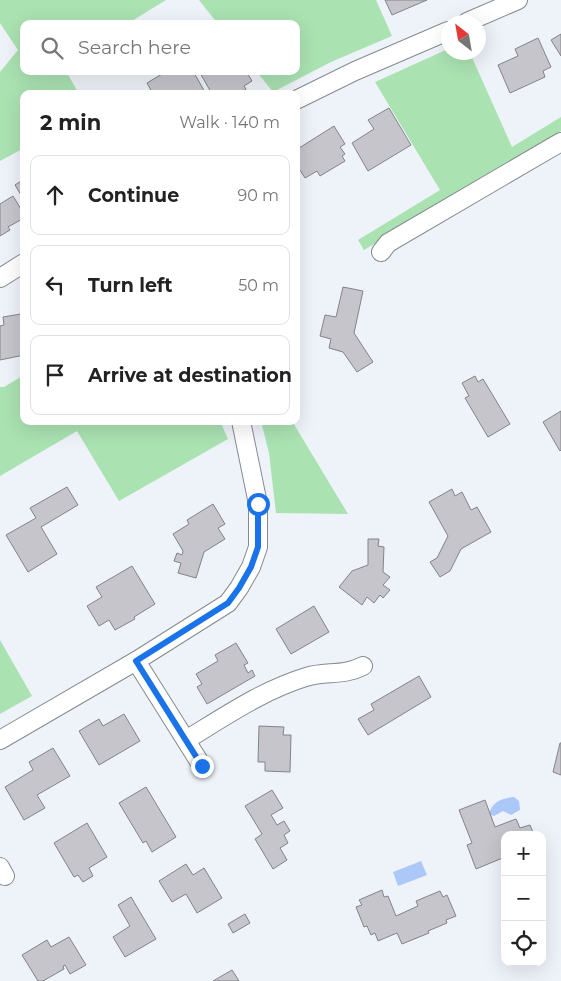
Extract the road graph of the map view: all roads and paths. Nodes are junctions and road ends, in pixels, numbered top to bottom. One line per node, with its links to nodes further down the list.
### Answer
1 (518, 0): 2 (street)
2 (483, 15)
3 (441, 34): 4 (street)
4 (300, 98)
5 (561, 142): 6 (street)
6 (381, 252)
7 (20, 266): 8 (street)
8 (0, 278)
9 (242, 425): 10 (street)
10 (136, 661): 12 (street); 13 (street)
11 (362, 666): 13 (street)
12 (0, 740)
13 (186, 740): 14 (street)
14 (202, 766)

